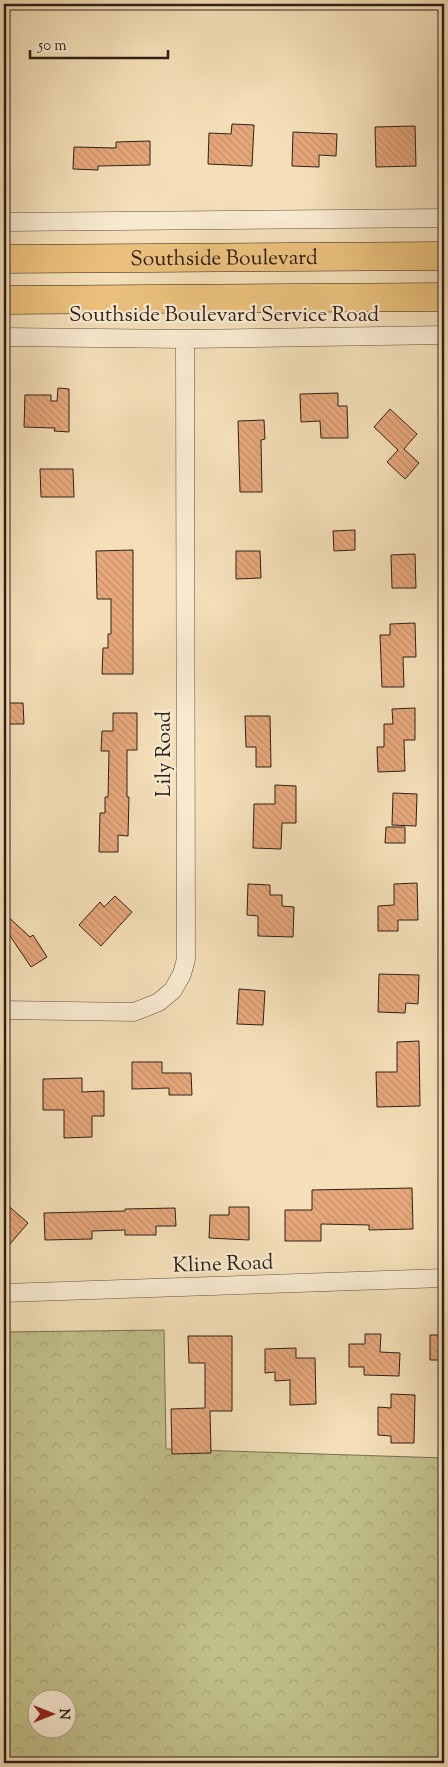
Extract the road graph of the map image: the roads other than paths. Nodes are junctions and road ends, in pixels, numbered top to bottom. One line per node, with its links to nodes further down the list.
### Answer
1 (444, 218): 2 (street)
2 (4, 222)
3 (444, 256): 4 (highway, Southside Boulevard)
4 (4, 259)
5 (444, 297): 6 (highway, Southside Boulevard)
6 (4, 300)
7 (444, 335): 9 (street, Southside Boulevard Service Road)
8 (4, 337): 9 (street, Southside Boulevard Service Road)
9 (185, 339): 10 (street, Lily Road)
10 (4, 1010)
11 (444, 1278): 12 (street, Kline Road)
12 (4, 1293)

